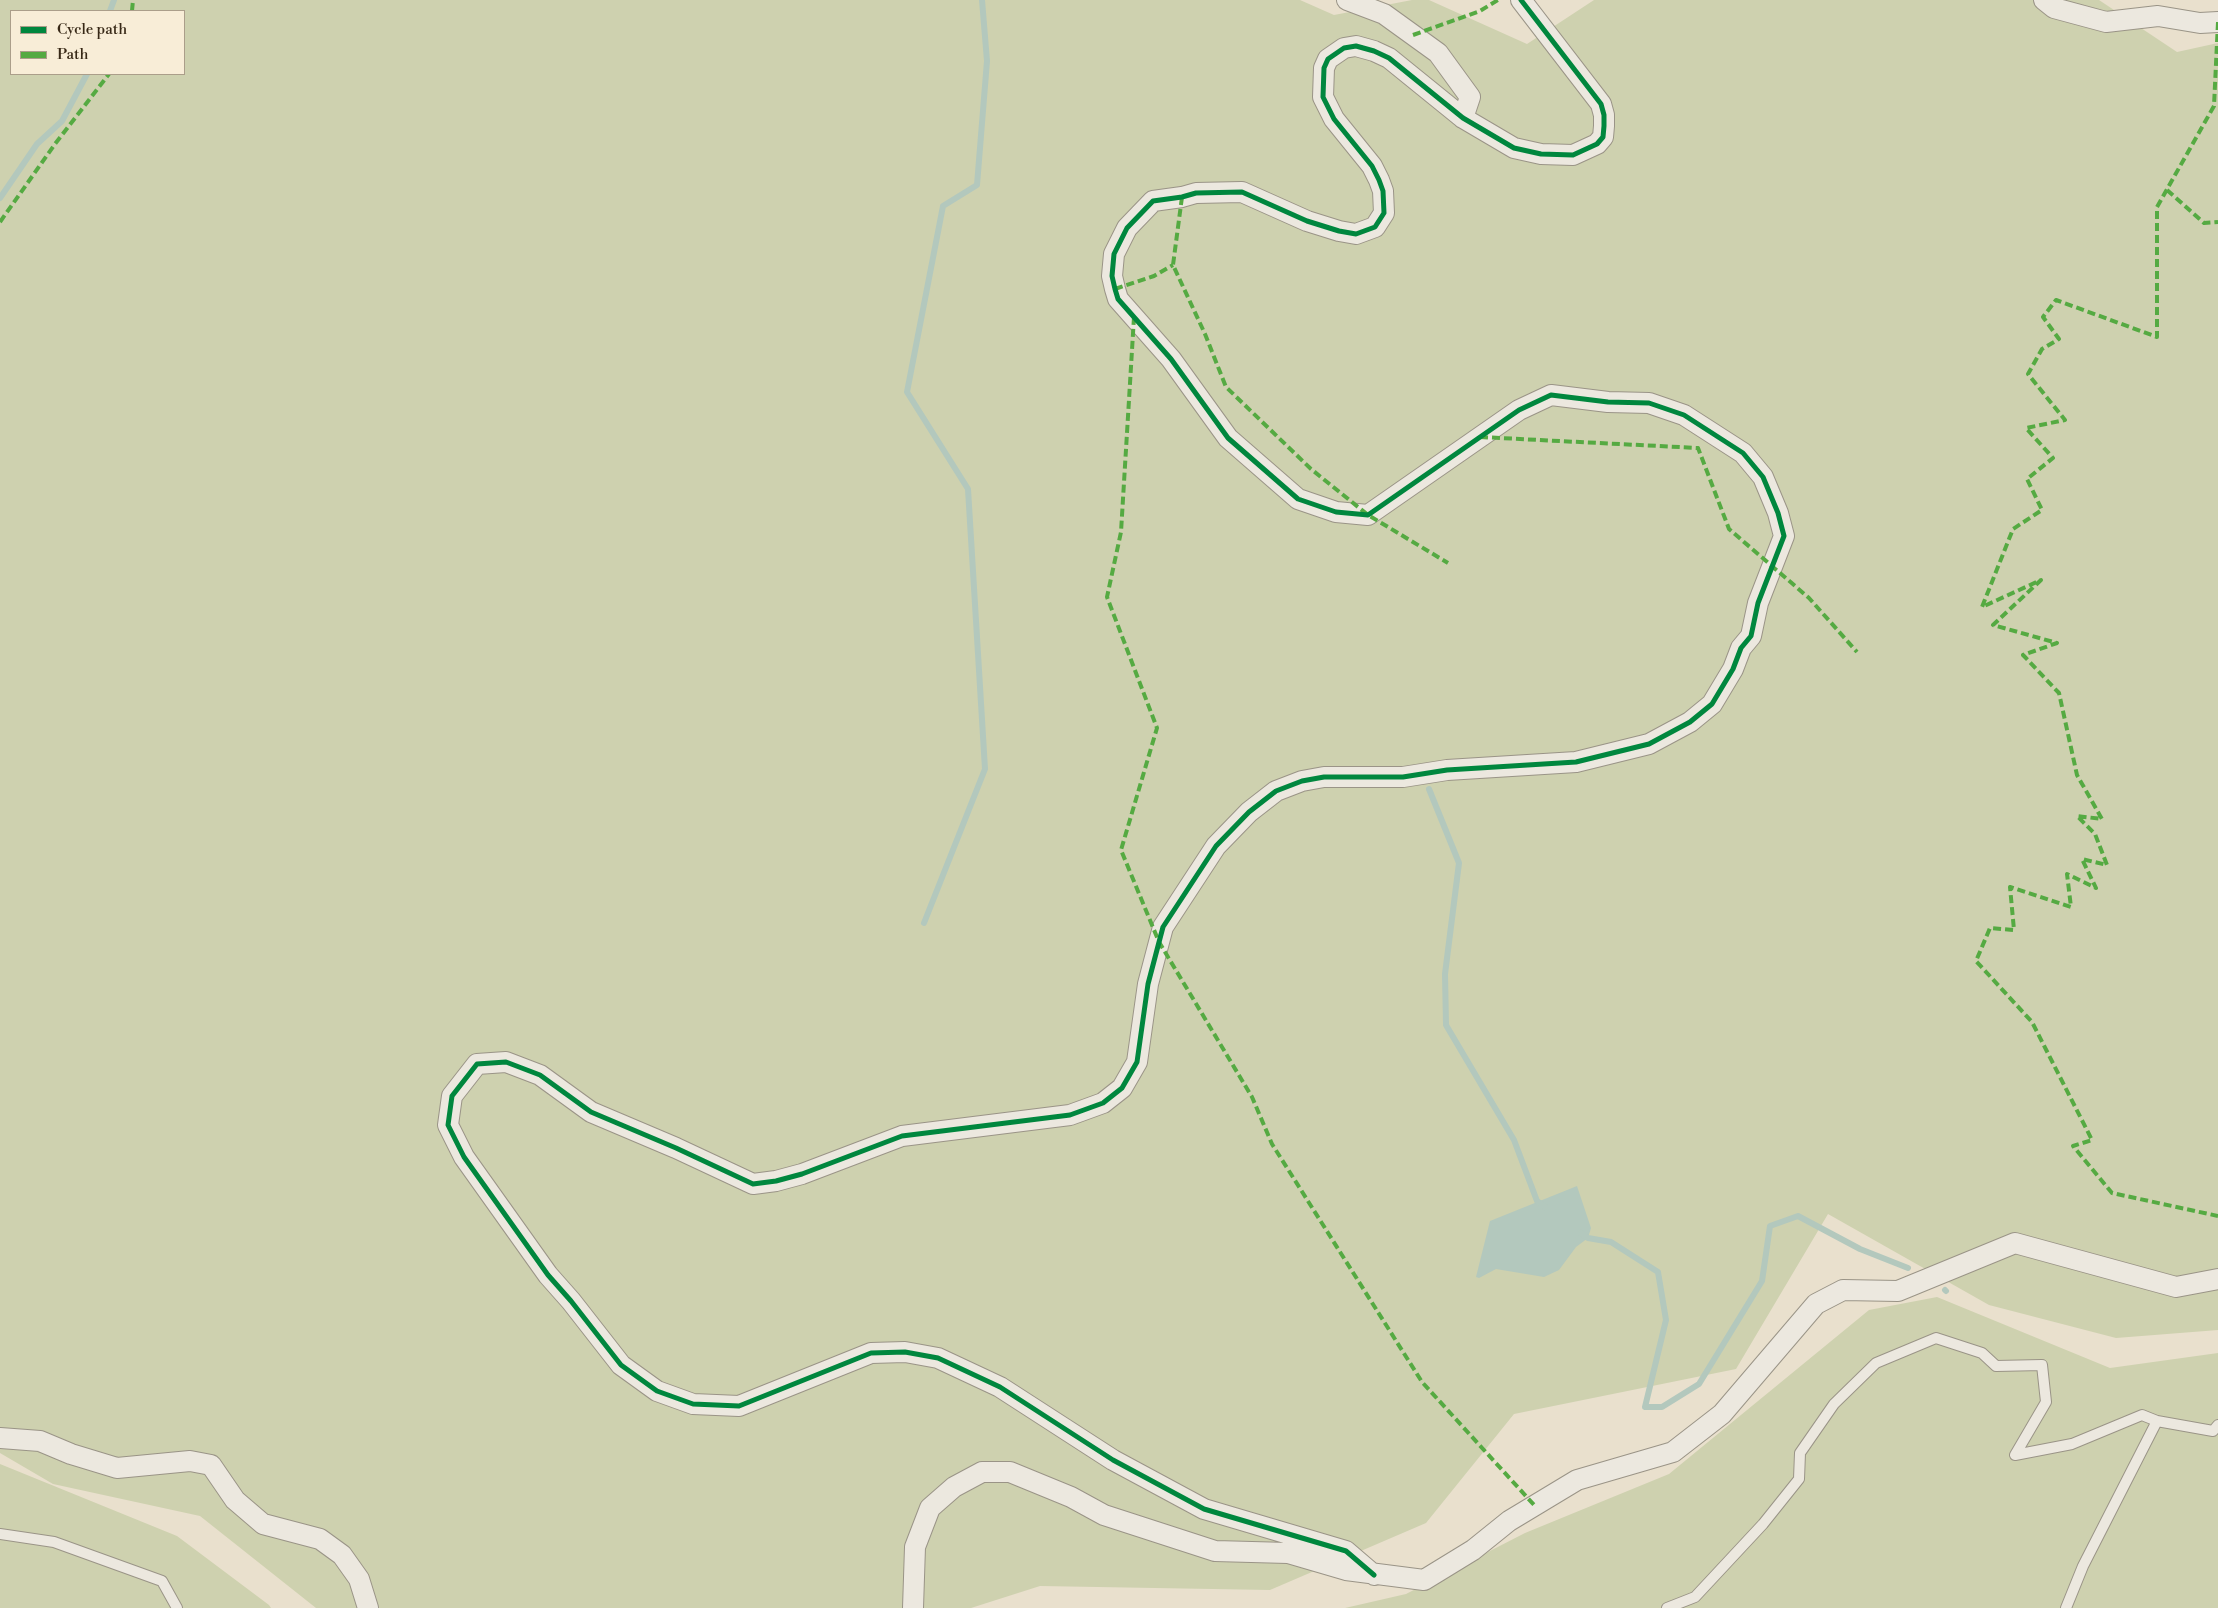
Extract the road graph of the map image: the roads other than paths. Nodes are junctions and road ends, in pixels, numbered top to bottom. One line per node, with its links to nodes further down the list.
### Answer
1 (1347, 0): 5 (street)
2 (1521, 0): 5 (street)
3 (2044, 0): 4 (street)
4 (2218, 22)
5 (1463, 118): 11 (street)
6 (2218, 1280): 11 (street)
7 (2157, 1421): 8 (lane); 15 (lane); 16 (lane)
8 (2218, 1425)
9 (0, 1438): 13 (street)
10 (0, 1534): 12 (lane)
11 (1374, 1575): 14 (street)
12 (177, 1608)
13 (368, 1608)
14 (913, 1608)
15 (1667, 1608)
16 (2066, 1608)

